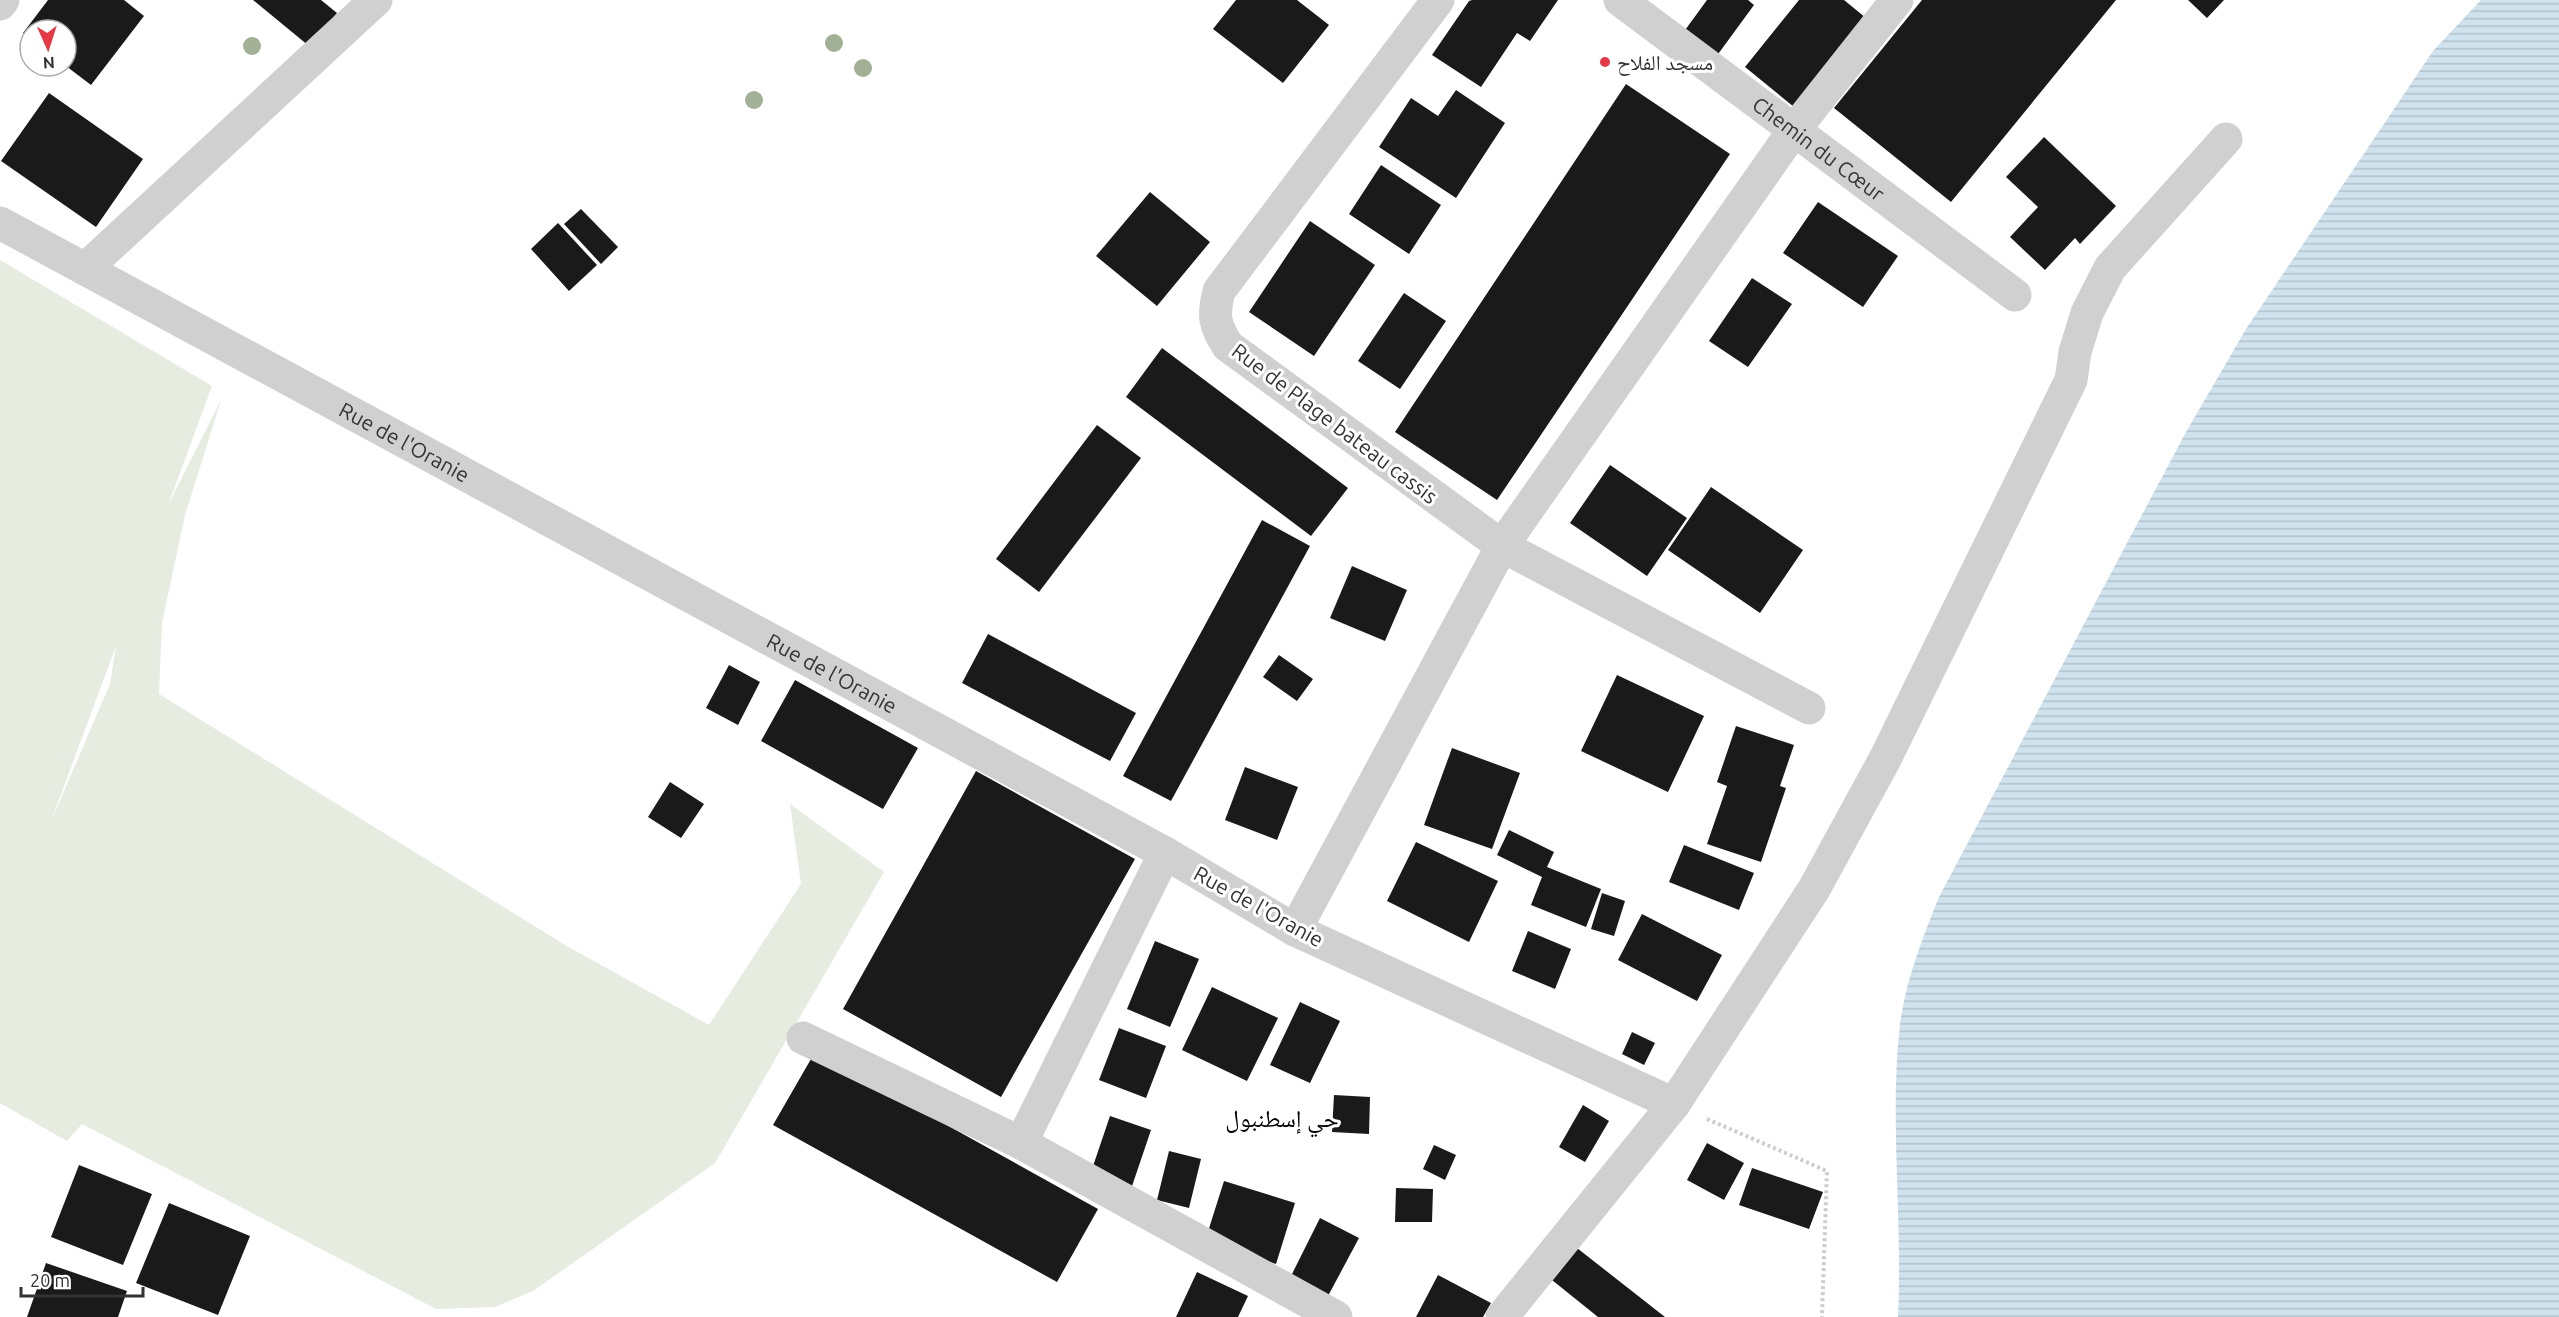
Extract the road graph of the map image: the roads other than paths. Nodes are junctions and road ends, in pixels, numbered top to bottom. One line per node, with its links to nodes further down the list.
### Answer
1 (3, 0): 6 (street)
2 (376, 0): 10 (street)
3 (1438, 0): 12 (street, Rue de Plage bateau cassis)
4 (1620, 0): 7 (street, Chemin du Cœur)
5 (1897, 0): 7 (street)
6 (0, 4)
7 (1794, 129): 11 (street, Chemin du Cœur); 12 (street)
8 (2226, 139): 17 (street)
9 (0, 223): 10 (street, Rue de l'Oranie)
10 (85, 269): 14 (street, Rue de l'Oranie)
11 (2015, 296)
12 (1502, 546): 13 (street, Rue de Plage bateau cassis); 15 (street)
13 (1809, 708)
14 (1165, 853): 15 (street, Rue de l'Oranie); 18 (street)
15 (1295, 930): 17 (street, Rue de l'Oranie)
16 (803, 1038): 18 (street)
17 (1674, 1104): 20 (street)
18 (1021, 1143): 19 (street)
19 (1336, 1317)
20 (1502, 1317)

